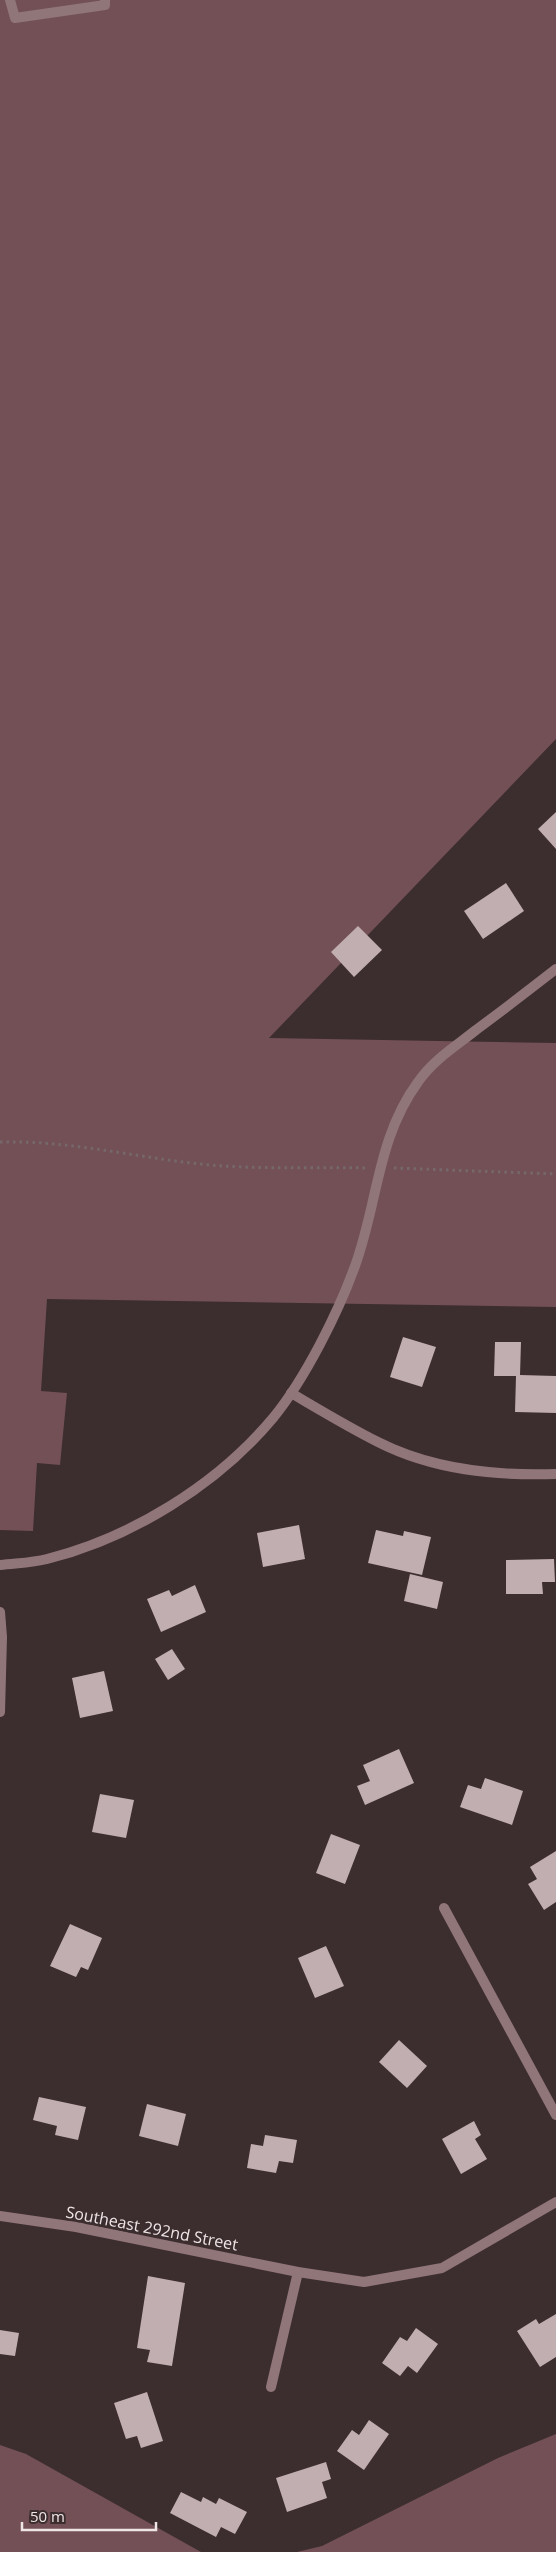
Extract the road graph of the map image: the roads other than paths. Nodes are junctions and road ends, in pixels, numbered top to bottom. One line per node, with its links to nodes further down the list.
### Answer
1 (10, 0): 2 (street)
2 (104, 0)
3 (556, 970): 4 (street)
4 (291, 1394): 5 (street); 6 (street)
5 (556, 1474)
6 (0, 1565)
7 (0, 1612): 8 (street)
8 (0, 1712)
9 (444, 1908): 10 (street)
10 (556, 2115)
11 (556, 2202): 13 (street, Southeast 292nd Street)
12 (0, 2216): 13 (street, Southeast 292nd Street)
13 (298, 2272): 14 (street)
14 (271, 2387)

